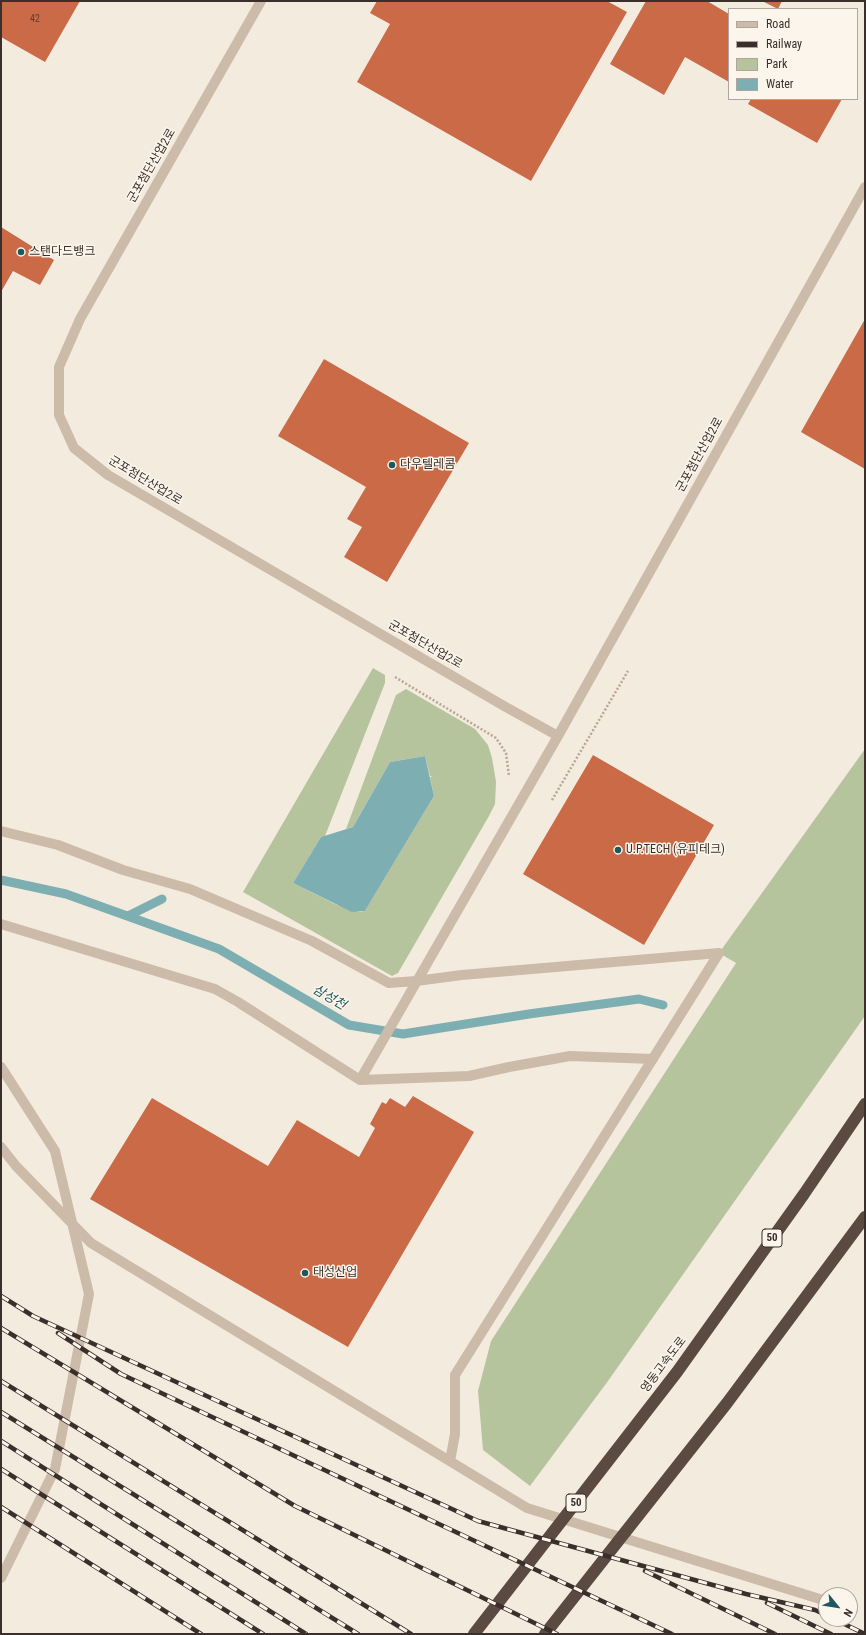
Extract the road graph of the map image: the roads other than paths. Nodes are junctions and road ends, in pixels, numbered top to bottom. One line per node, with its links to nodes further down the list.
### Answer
1 (261, 1): 3 (street, 군포첨단산업2로)
2 (865, 187): 3 (street, 군포첨단산업2로)
3 (558, 736): 6 (street, 군포첨단산업2로)
4 (1, 831): 6 (street)
5 (1, 924): 9 (street)
6 (416, 981): 7 (street); 9 (street, 군포첨단산업2로)
7 (653, 1058): 9 (street); 13 (street)
8 (1, 1067): 14 (street)
9 (360, 1080)
10 (865, 1104): 16 (highway, 영동고속도로 / 50)
11 (1, 1147): 13 (street)
12 (865, 1217): 17 (highway)
13 (450, 1461): 15 (street)
14 (1, 1578)
15 (818, 1598)
16 (474, 1634)
17 (545, 1634)

